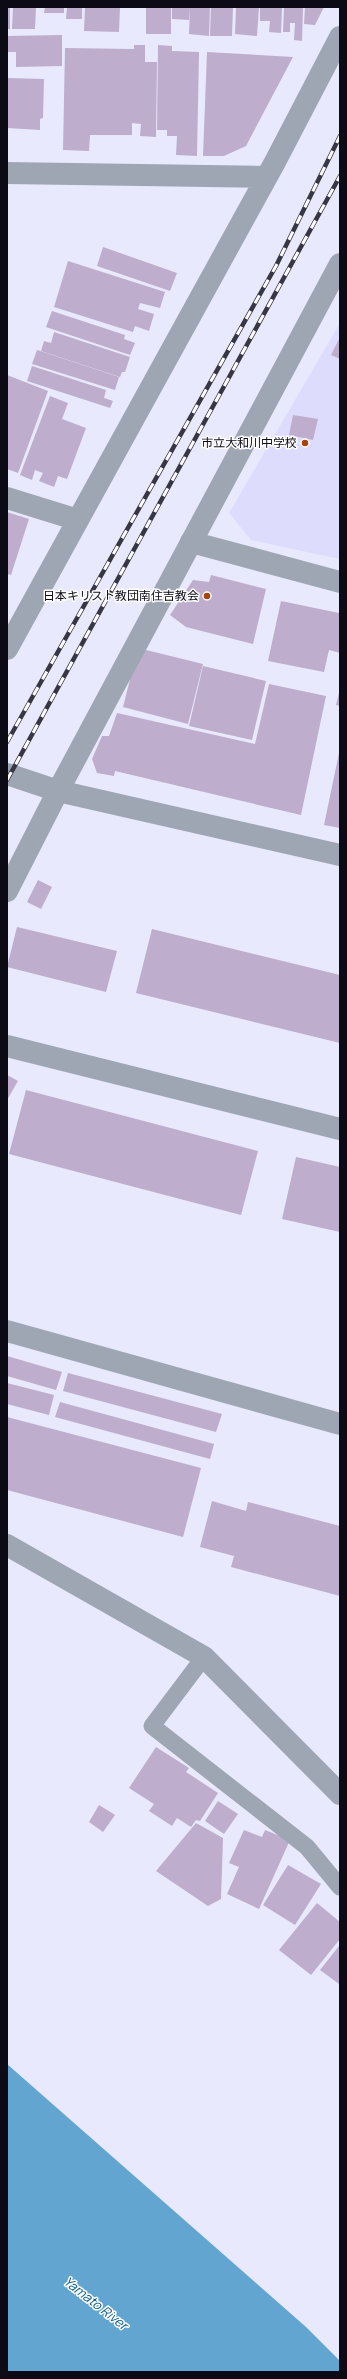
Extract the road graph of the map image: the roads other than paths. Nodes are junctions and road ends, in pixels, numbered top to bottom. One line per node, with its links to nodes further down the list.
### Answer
1 (340, 37): 3 (street)
2 (7, 173): 3 (street)
3 (266, 177): 6 (street)
4 (340, 264): 7 (street)
5 (7, 498): 6 (street)
6 (78, 520): 9 (street)
7 (191, 542): 8 (street); 11 (street)
8 (340, 582)
9 (7, 648)
10 (8, 775): 11 (street)
11 (58, 791): 12 (street); 13 (street)
12 (340, 855)
13 (7, 891)
14 (7, 1046): 15 (street)
15 (340, 1129)
16 (7, 1331): 17 (street)
17 (340, 1424)
18 (7, 1545): 19 (street)
19 (204, 1657): 20 (street); 21 (lane)
20 (340, 1794)
21 (340, 1887)

